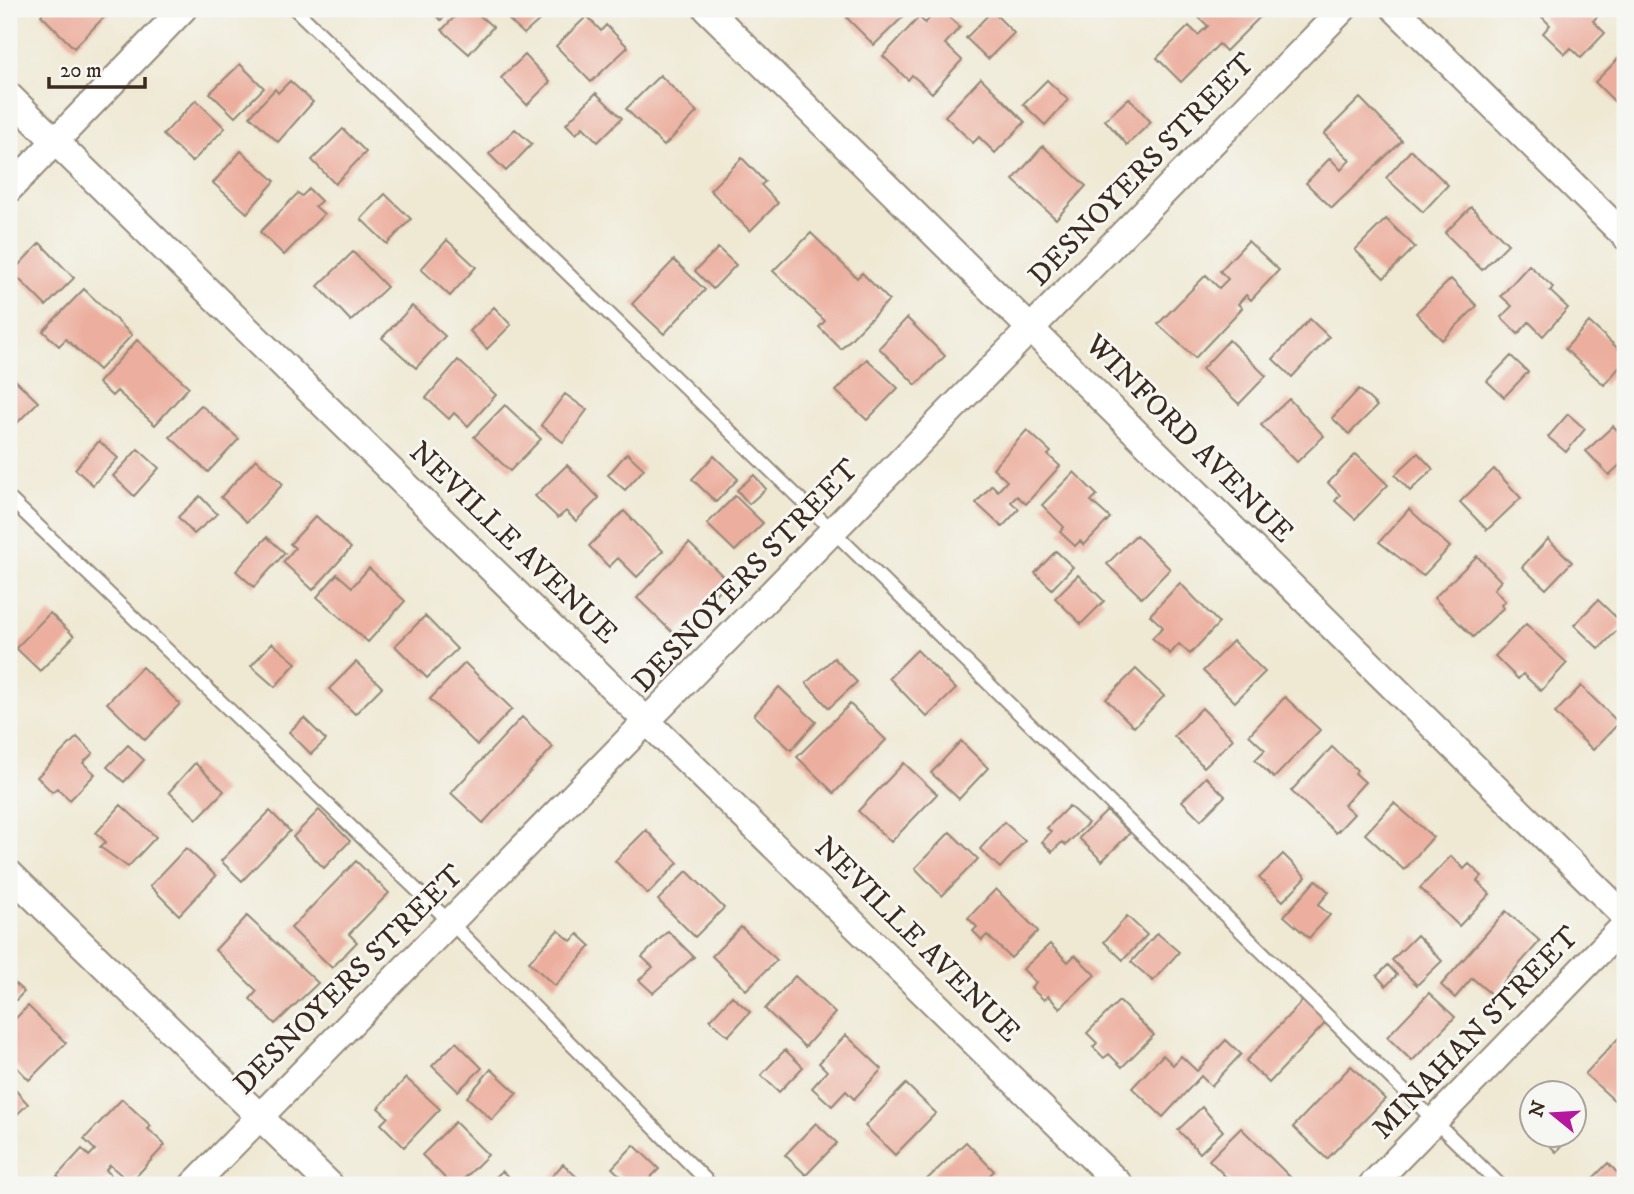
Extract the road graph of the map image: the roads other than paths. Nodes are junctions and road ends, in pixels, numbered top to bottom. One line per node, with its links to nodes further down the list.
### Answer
1 (183, 9): 7 (street)
2 (295, 9): 12 (lane)
3 (707, 9): 10 (street, WINFORD AVENUE)
4 (1343, 9): 10 (street, DESNOYERS STREET)
5 (1395, 9): 9 (street)
6 (9, 96): 7 (street, NEVILLE AVENUE)
7 (55, 141): 8 (street); 13 (street, NEVILLE AVENUE)
8 (9, 189)
9 (1625, 236)
10 (1031, 328): 12 (street, DESNOYERS STREET); 15 (street, WINFORD AVENUE)
11 (9, 498): 16 (lane)
12 (834, 532): 13 (street, DESNOYERS STREET); 19 (lane)
13 (650, 721): 16 (street, DESNOYERS STREET); 23 (street, NEVILLE AVENUE)
14 (9, 873): 18 (street)
15 (1625, 916)
16 (451, 923): 18 (street, DESNOYERS STREET); 22 (lane)
17 (1625, 925): 19 (street, MINAHAN STREET)
18 (260, 1116): 20 (street, DESNOYERS STREET); 21 (street)
19 (1435, 1120): 24 (street, MINAHAN STREET); 25 (lane)
20 (193, 1185)
21 (330, 1185)
22 (712, 1185)
23 (1120, 1185)
24 (1372, 1185)
25 (1500, 1185)

